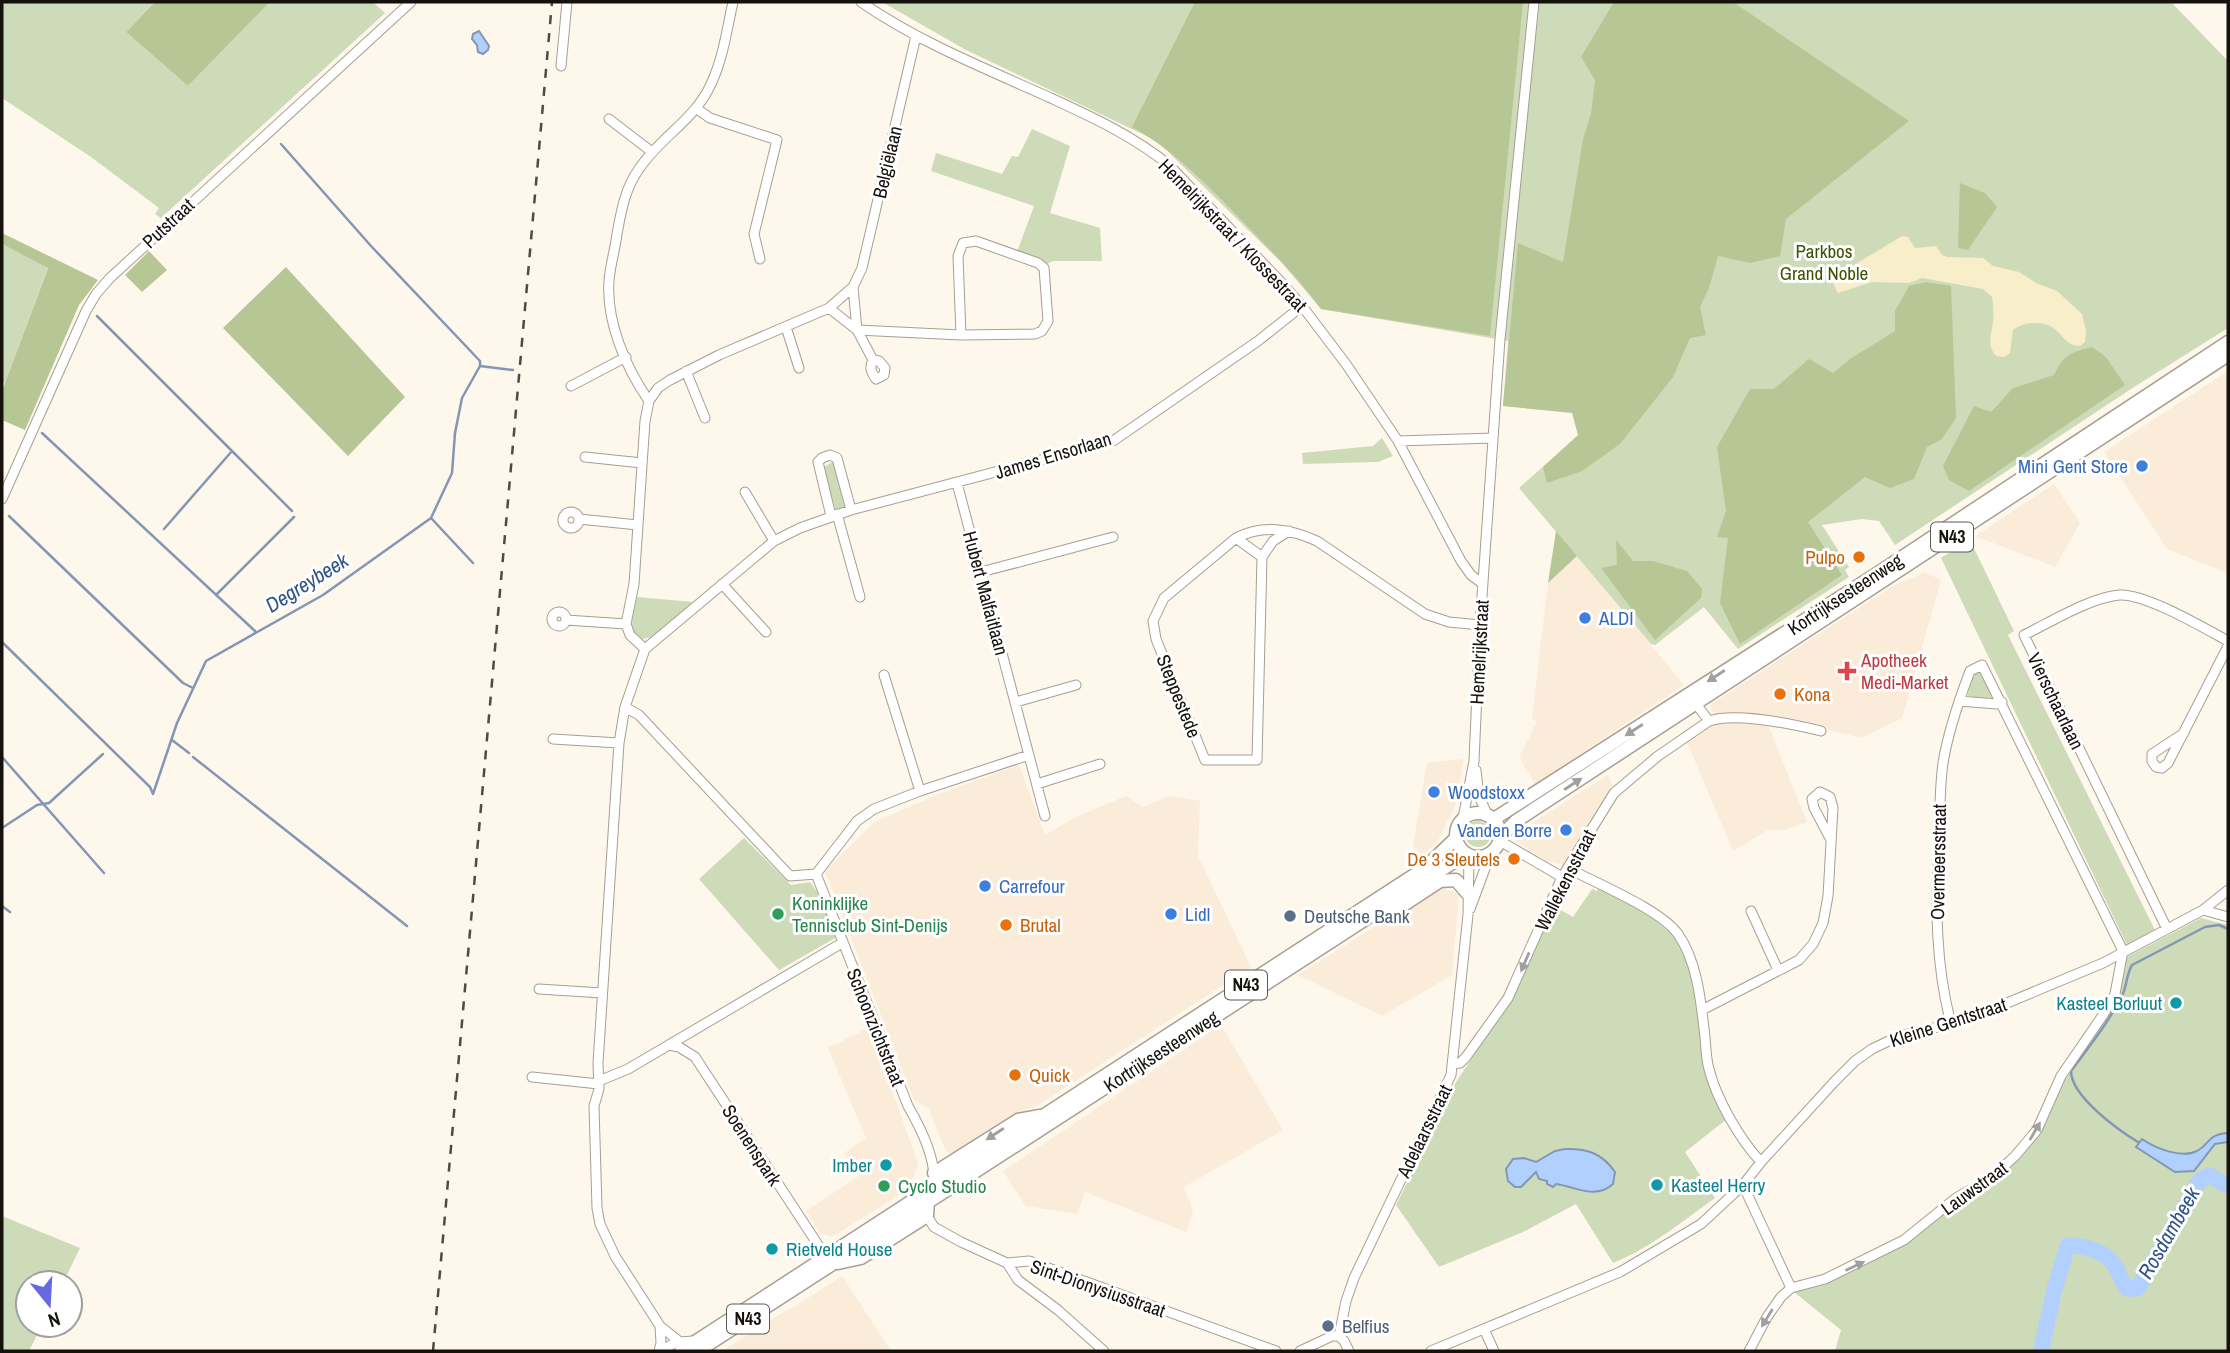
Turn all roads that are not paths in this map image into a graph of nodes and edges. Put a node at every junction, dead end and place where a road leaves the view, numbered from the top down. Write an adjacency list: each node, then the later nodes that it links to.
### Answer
1 (411, 2): 33 (street, Putstraat)
2 (567, 2): 7 (street)
3 (733, 2): 8 (street)
4 (861, 2): 6 (street, Hemelrijkstraat / Klossestraat)
5 (1534, 2): 27 (street)
6 (916, 36): 12 (street, Belgiëlaan); 13 (street, Hemelrijkstraat / Klossestraat)
7 (561, 66)
8 (697, 110): 10 (street); 11 (street)
9 (609, 119): 10 (street)
10 (652, 152): 20 (street)
11 (760, 259)
12 (853, 288): 14 (street); 16 (street, Belgiëlaan)
13 (1302, 306): 28 (street, Hemelrijkstraat / Klossestraat); 31 (street, James Ensorlaan)
14 (829, 307): 15 (street); 16 (street, Belgiëlaan)
15 (786, 327): 22 (street); 23 (street)
16 (857, 330): 17 (street); 21 (street, Belgiëlaan)
17 (961, 335): 17 (street)
18 (2228, 342): 71 (main road, Kortrijksesteenweg / N43, one-way to 71)
19 (2228, 355): 58 (main road, Kortrijksesteenweg / N43)
20 (626, 357): 24 (street); 25 (street)
21 (873, 360)
22 (799, 368)
23 (686, 371): 25 (street); 26 (street)
24 (571, 386)
25 (649, 401): 30 (street)
26 (705, 418)
27 (1493, 438): 28 (street); 45 (street)
28 (1398, 441): 45 (street, Hemelrijkstraat)
29 (585, 457): 30 (street)
30 (642, 463): 37 (street)
31 (957, 483): 34 (street, James Ensorlaan); 43 (street, Hubert Malfaitlaan)
32 (745, 492): 41 (street)
33 (2, 499)
34 (851, 510): 35 (street, James Ensorlaan); 35 (street)
35 (834, 515): 41 (street, James Ensorlaan); 46 (street)
36 (579, 519): 37 (street)
37 (638, 525): 48 (street)
38 (1289, 531): 40 (street, Steppestede); 42 (street); 49 (street, Steppestede)
39 (1113, 537): 43 (street)
40 (1236, 538): 42 (street); 42 (street, Steppestede)
41 (774, 541): 44 (street, James Ensorlaan)
42 (1262, 556)
43 (981, 572): 56 (street, Hubert Malfaitlaan)
44 (722, 584): 50 (street); 52 (street, James Ensorlaan)
45 (1483, 584): 49 (street, Hemelrijkstraat)
46 (860, 597)
47 (566, 620): 48 (street)
48 (626, 624): 52 (street)
49 (1480, 625): 66 (street, Hemelrijkstraat)
50 (766, 632)
51 (2228, 644): 62 (street, Vierschaarlaan); 88 (street, Vierschaarlaan)
52 (648, 646): 59 (street)
53 (884, 675): 69 (street)
54 (1076, 685): 56 (street)
55 (1959, 701): 57 (street); 57 (street, Overmeersstraat); 95 (street, Overmeersstraat)
56 (1016, 702): 65 (street, Hubert Malfaitlaan)
57 (2002, 702): 90 (street, Overmeersstraat)
58 (1696, 704): 60 (street); 74 (main road, Kortrijksesteenweg / N43, one-way to 58)
59 (625, 707): 64 (street); 79 (street)
60 (1709, 721): 61 (street); 78 (street, Wallekensstraat)
61 (1821, 731)
62 (2184, 733)
63 (553, 739): 64 (street)
64 (619, 743): 93 (street)
65 (1029, 755): 68 (street, Hubert Malfaitlaan); 69 (street)
66 (1475, 761): 71 (street, Hemelrijkstraat); 72 (street, Hemelrijkstraat)
67 (1100, 764): 68 (street)
68 (1037, 784): 70 (street, Hubert Malfaitlaan)
69 (920, 791): 79 (street)
70 (1045, 816)
71 (1491, 816): 72 (main road, N43); 74 (main road)
72 (1463, 818): 73 (main road, N43)
73 (1456, 838): 76 (main road); 100 (main road, Kortrijksesteenweg / N43)
74 (1501, 839): 77 (main road, N43); 80 (street)
75 (1831, 840): 75 (street); 91 (street)
76 (1468, 855): 77 (main road, N43); 82 (street, Adelaarsstraat); 83 (main road, Kortrijksesteenweg / N43)
77 (1490, 855): 86 (street, Adelaarsstraat)
78 (1568, 868): 80 (street, Wallekensstraat); 94 (street)
79 (816, 874): 89 (street, Schoonzichtstraat)
80 (1562, 877): 97 (street, Wallekensstraat, one-way to 97)
81 (2228, 890): 84 (street, Kleine Gentstraat)
82 (1467, 893): 83 (main road, N43); 86 (street, Adelaarsstraat)
83 (1380, 909): 104 (main road, Kortrijksesteenweg / N43)
84 (2203, 910): 87 (street); 88 (street, Kleine Gentstraat)
85 (1751, 911): 91 (street)
86 (1468, 915): 97 (street, Adelaarsstraat)
87 (2228, 917)
88 (2168, 929): 90 (street, Kleine Gentstraat)
89 (842, 943): 96 (street); 102 (street, Schoonzichtstraat)
90 (2123, 951): 95 (street, Kleine Gentstraat); 107 (street, Lauwstraat, one-way to 90)
91 (1778, 970): 94 (street)
92 (538, 989): 93 (street)
93 (602, 993): 99 (street)
94 (1702, 1010): 101 (street)
95 (1951, 1024): 101 (street, Kleine Gentstraat)
96 (669, 1045): 99 (street); 105 (street, Soenenspark)
97 (1453, 1064): 110 (street, Adelaarsstraat)
98 (532, 1077): 99 (street)
99 (599, 1079): 108 (street)
100 (1047, 1115): 102 (main road, N43, one-way to 102); 104 (main road, Kortrijksesteenweg / N43)
101 (1761, 1162): 103 (street, Kleine Gentstraat)
102 (934, 1173): 104 (street)
103 (1743, 1185): 107 (street); 109 (street, Kleine Gentstraat)
104 (928, 1203): 105 (main road, Kortrijksesteenweg / N43); 105 (main road, Kortrijksesteenweg / N43); 106 (street, Sint-Dionysiusstraat)
105 (830, 1260): 111 (main road, Kortrijksesteenweg / N43); 113 (main road, Kortrijksesteenweg / N43)
106 (1007, 1263): 114 (street); 115 (street, Sint-Dionysiusstraat)
107 (1791, 1288): 120 (street, one-way to 120)
108 (660, 1326): 111 (street); 112 (street)
109 (1484, 1329): 118 (street, Kleine Gentstraat); 119 (street)
110 (1339, 1336): 116 (street); 117 (street)
111 (680, 1346): 112 (street, Kortrijksesteenweg)
112 (660, 1351)
113 (698, 1351)
114 (1104, 1351)
115 (1276, 1351)
116 (1300, 1351)
117 (1349, 1351)
118 (1431, 1351)
119 (1494, 1351)
120 (1749, 1351)

